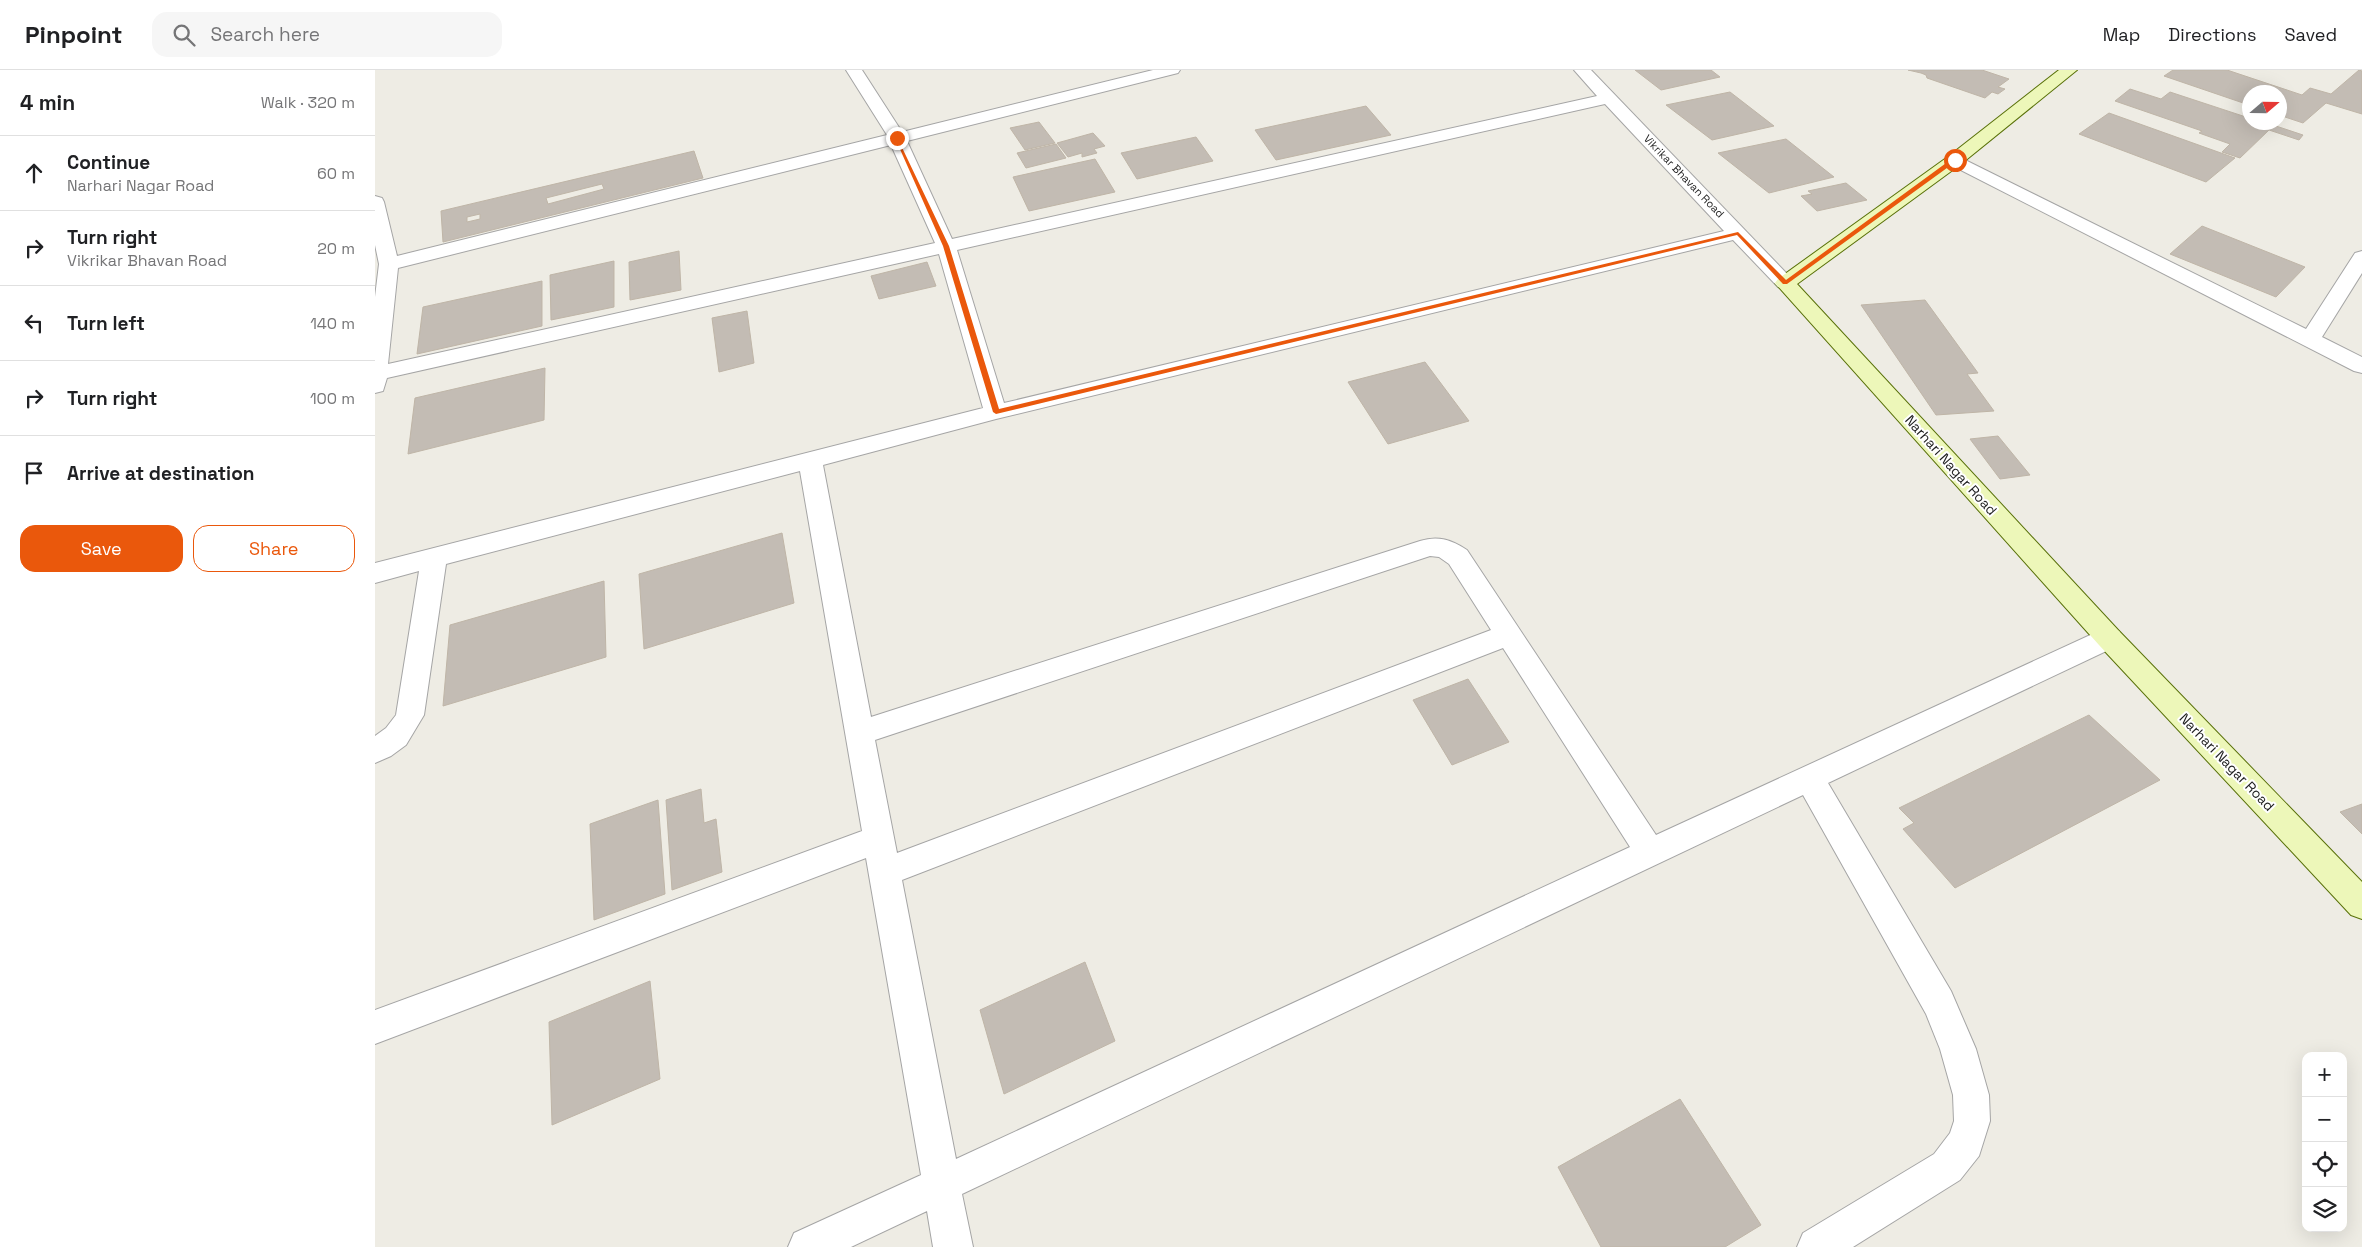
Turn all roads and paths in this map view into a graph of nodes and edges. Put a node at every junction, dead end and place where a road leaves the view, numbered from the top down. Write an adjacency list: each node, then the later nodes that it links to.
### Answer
1 (854, 70): 6 (street)
2 (1172, 70): 6 (street)
3 (1582, 70): 5 (street, Vikrikar Bhavan Road)
4 (2069, 70): 7 (street)
5 (1609, 98): 9 (street, Vikrikar Bhavan Road); 10 (street)
6 (897, 138): 10 (street); 12 (street)
7 (1955, 160): 13 (street); 14 (street)
8 (375, 202): 12 (street)
9 (1738, 233): 13 (street, Vikrikar Bhavan Road); 17 (street)
10 (946, 246): 16 (street); 17 (street)
11 (2362, 257): 14 (street)
12 (389, 264): 16 (street)
13 (1785, 283): 22 (street, Narhari Nagar Road)
14 (2310, 340): 15 (street)
15 (2362, 366)
16 (376, 378)
17 (996, 412): 18 (street)
18 (810, 461): 19 (street); 23 (street)
19 (434, 557): 20 (street); 24 (street)
20 (375, 573)
21 (1508, 634): 23 (street); 27 (street); 28 (street)
22 (2109, 638): 25 (street); 29 (street, Narhari Nagar Road)
23 (860, 733): 26 (street)
24 (375, 751)
25 (1809, 778): 27 (street); 34 (street)
26 (879, 839): 28 (street); 30 (street)
27 (1650, 852): 31 (street)
28 (885, 872): 31 (street)
29 (2362, 904)
30 (375, 1027)
31 (942, 1183): 32 (street); 33 (street)
32 (807, 1247)
33 (953, 1247)
34 (1817, 1247)

